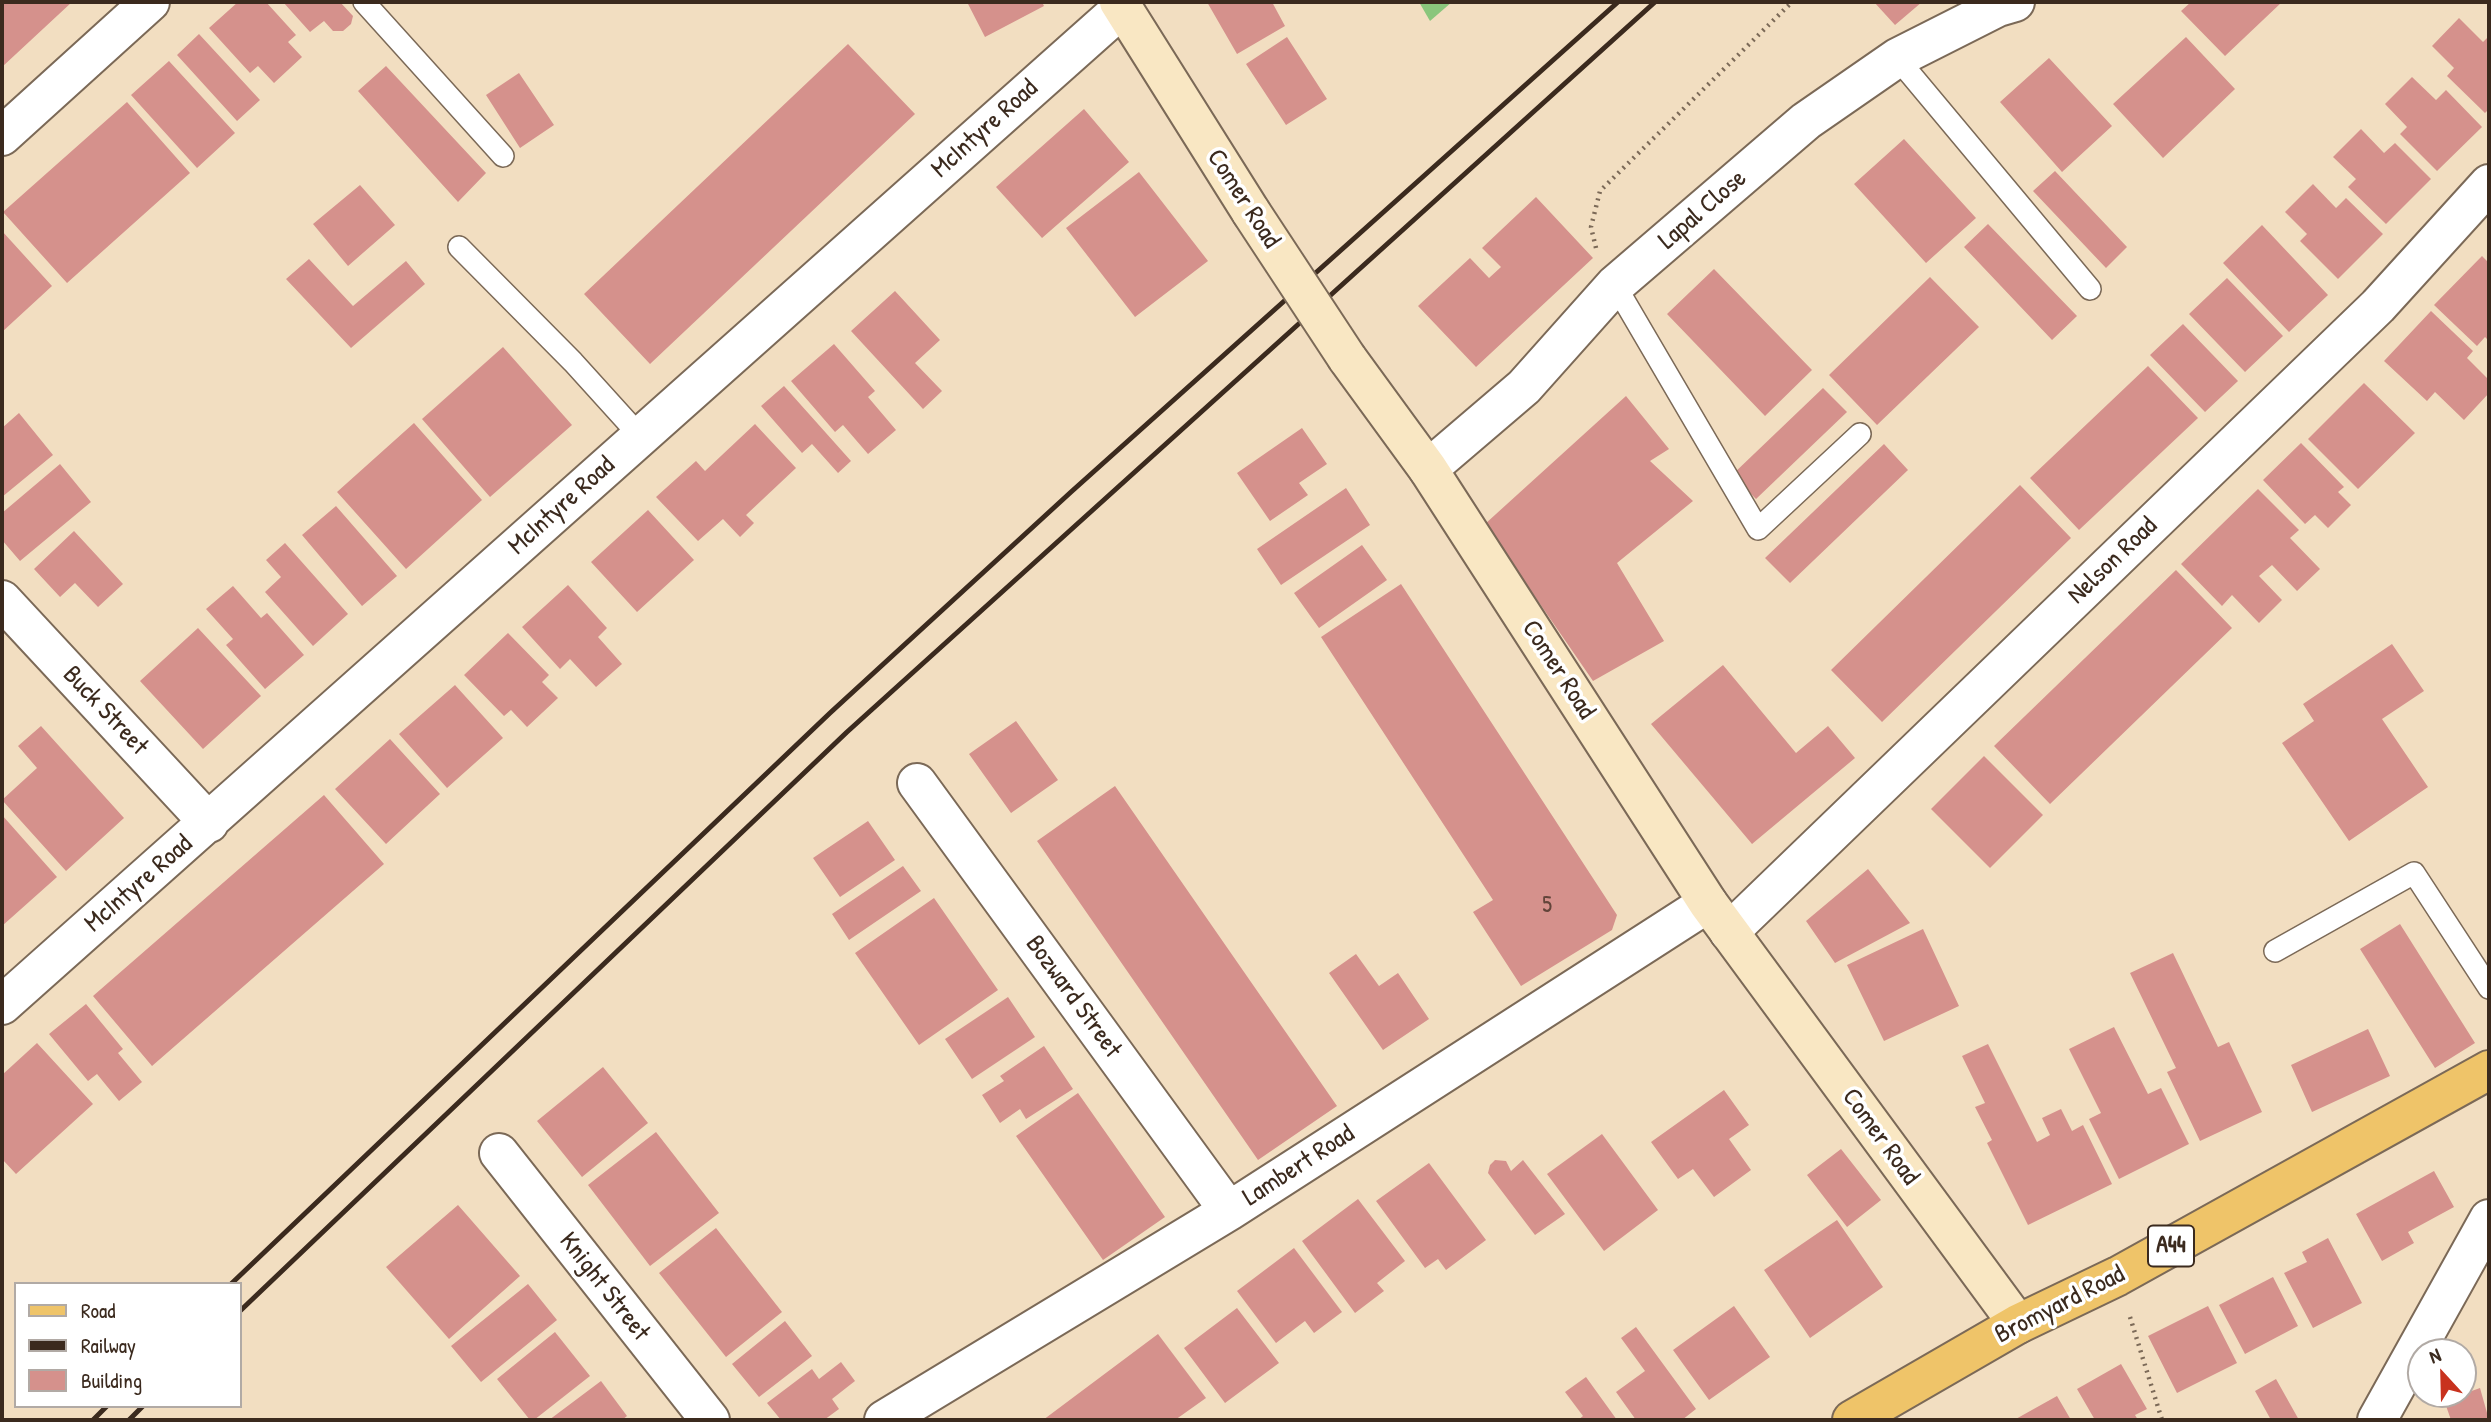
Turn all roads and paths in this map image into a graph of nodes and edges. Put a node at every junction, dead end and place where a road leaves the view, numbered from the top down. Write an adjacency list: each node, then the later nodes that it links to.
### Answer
1 (150, 2): 7 (street)
2 (364, 2): 8 (lane)
3 (1792, 2): 11 (path)
4 (2015, 2): 6 (street, Lapal Close)
5 (1121, 5): 14 (street, McIntyre Road); 15 (street, Comer Road, bridge)
6 (1896, 58): 11 (street, Lapal Close); 12 (lane)
7 (2, 136)
8 (503, 156)
9 (2489, 184): 19 (street, Nelson Road)
10 (459, 247): 14 (lane)
11 (1615, 285): 13 (lane); 15 (street, Lapal Close)
12 (2090, 289)
13 (1860, 434)
14 (640, 436): 18 (street, McIntyre Road)
15 (1428, 469): 19 (street, Comer Road)
16 (2, 600): 18 (street, Buck Street)
17 (917, 783): 25 (street, Bozward Street)
18 (209, 823): 22 (street, McIntyre Road)
19 (1719, 917): 25 (street, Lambert Road); 28 (street, Comer Road)
20 (2275, 951): 21 (lane)
21 (2489, 988)
22 (2, 1005)
23 (2489, 1070): 27 (main road, Bromyard Road / A44)
24 (499, 1153): 29 (street, Knight Street)
25 (1229, 1211): 30 (street, Lambert Road)
26 (2489, 1219): 33 (street)
27 (2118, 1276): 28 (main road, Bromyard Road / A44); 32 (path)
28 (2018, 1324): 31 (main road, Bromyard Road / A44)
29 (709, 1420)
30 (884, 1420)
31 (1852, 1420)
32 (2162, 1420)
33 (2377, 1420)

